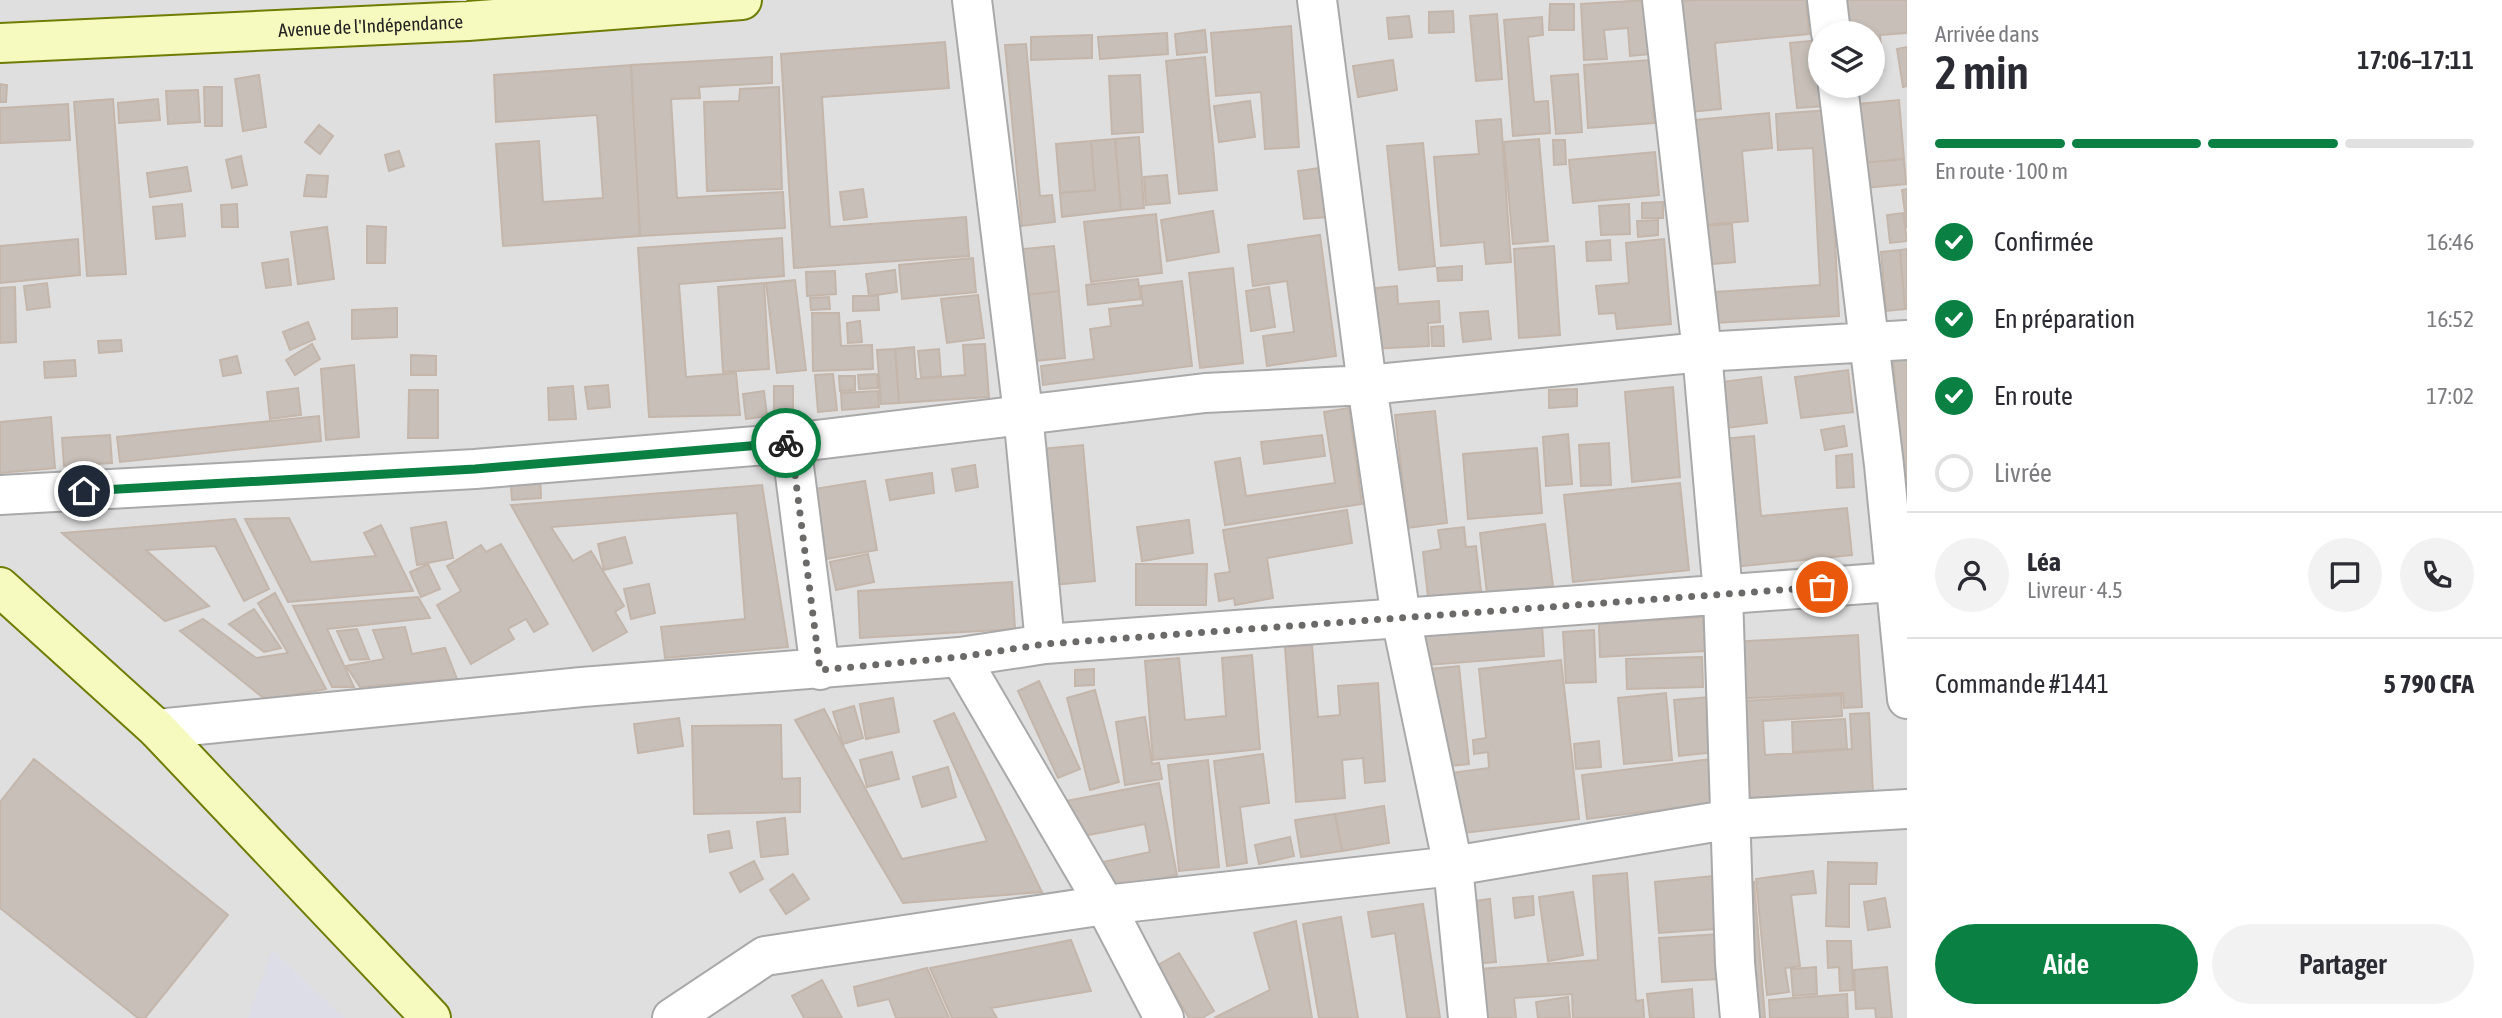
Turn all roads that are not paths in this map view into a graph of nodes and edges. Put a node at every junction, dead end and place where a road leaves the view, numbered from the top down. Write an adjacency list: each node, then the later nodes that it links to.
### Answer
1 (742, 0): 6 (main road, Avenue de l'Indépendance)
2 (972, 0): 14 (street)
3 (1317, 0): 13 (street)
4 (1662, 0): 12 (street)
5 (1828, 0): 7 (street)
6 (616, 4): 8 (main road, Avenue de l'Indépendance)
7 (1831, 21)
8 (0, 43)
9 (1839, 98): 10 (street)
10 (1867, 340): 11 (street); 12 (street); 17 (street)
11 (1907, 340)
12 (1702, 352): 13 (street); 19 (street)
13 (1367, 385): 14 (street); 20 (street)
14 (1023, 413): 15 (street); 21 (street)
15 (791, 443): 16 (street); 23 (street)
16 (0, 495)
17 (1902, 582): 19 (street); 24 (street)
18 (0, 587): 25 (main road)
19 (1723, 594): 20 (street); 27 (street)
20 (1401, 618): 21 (street); 28 (street)
21 (1045, 644): 22 (street)
22 (960, 657): 23 (street); 29 (street)
23 (820, 670): 25 (street)
24 (1907, 699)
25 (158, 729): 30 (main road)
26 (1907, 809): 27 (street)
27 (1732, 819): 28 (street); 34 (street)
28 (1453, 866): 29 (street); 33 (street)
29 (1105, 905): 31 (street); 32 (street)
30 (431, 1018)
31 (673, 1018)
32 (1164, 1018)
33 (1468, 1018)
34 (1740, 1018)

